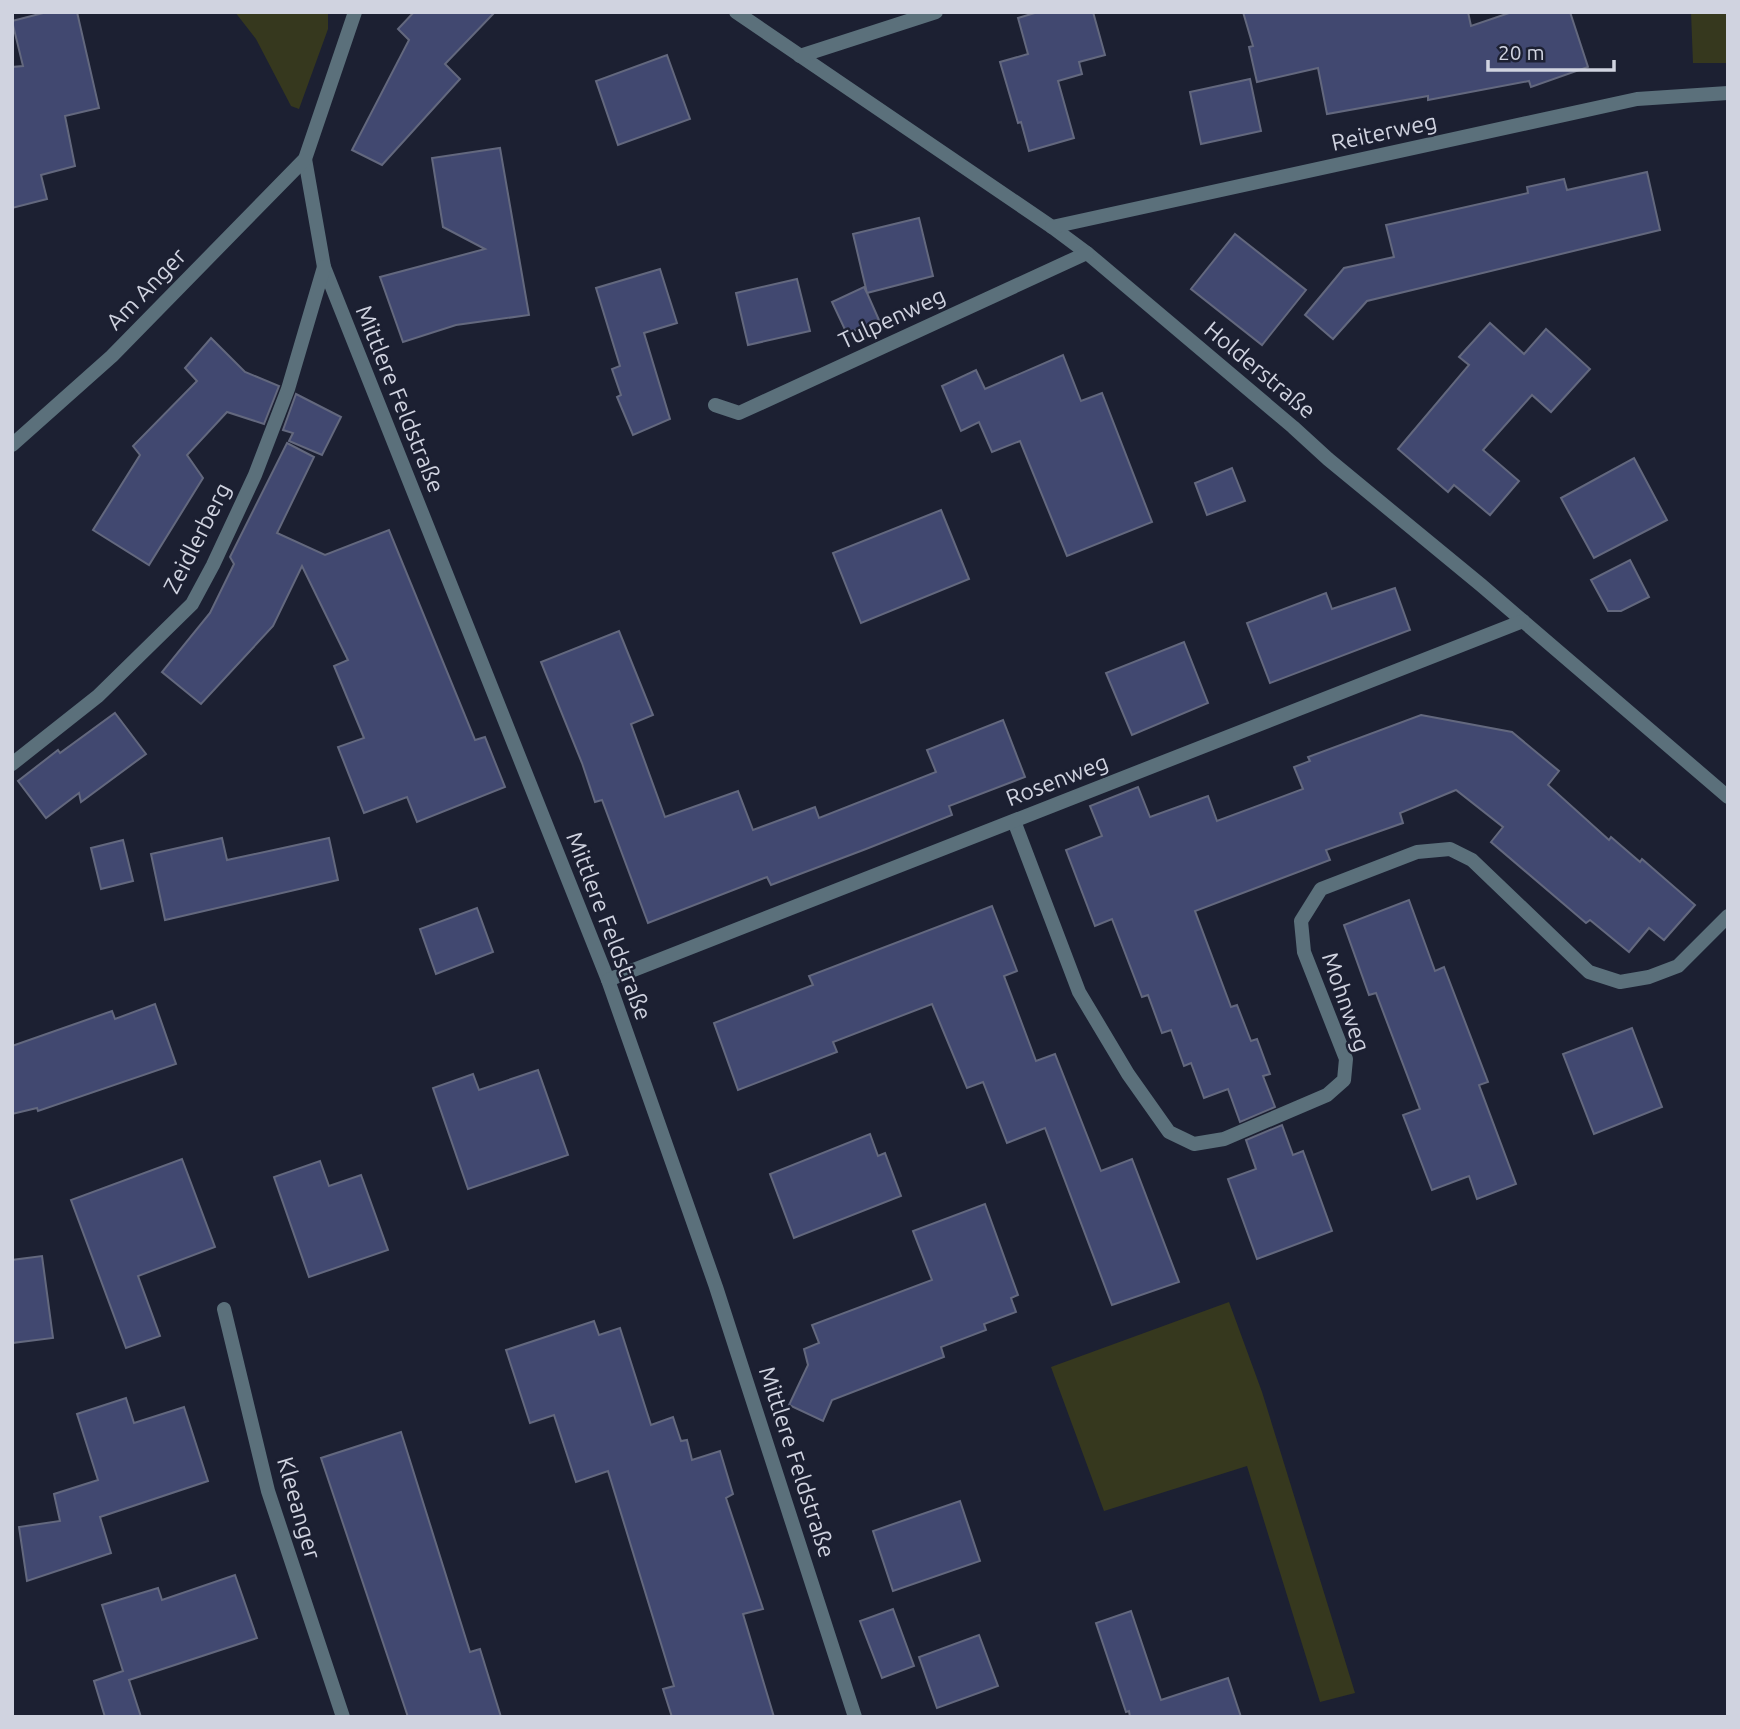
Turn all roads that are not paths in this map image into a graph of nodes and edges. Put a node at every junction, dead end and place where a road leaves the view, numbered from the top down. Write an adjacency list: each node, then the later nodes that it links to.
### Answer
1 (355, 12): 6 (street)
2 (736, 12): 4 (street, Holderstraße)
3 (936, 12): 4 (street)
4 (800, 56): 7 (street, Holderstraße)
5 (1728, 93): 7 (street, Reiterweg)
6 (305, 159): 9 (street, Mittlere Feldstraße); 11 (street, Am Anger)
7 (1052, 227): 8 (street, Holderstraße)
8 (1087, 253): 10 (street, Tulpenweg); 12 (street, Holderstraße)
9 (324, 267): 13 (street, Zeidlerberg); 17 (street, Mittlere Feldstraße)
10 (715, 405)
11 (12, 445)
12 (1523, 621): 14 (street, Holderstraße); 15 (street, Rosenweg)
13 (12, 764)
14 (1728, 797)
15 (1014, 821): 16 (street, Mohnweg); 17 (street, Rosenweg)
16 (1728, 916)
17 (608, 980): 20 (street, Mittlere Feldstraße)
18 (224, 1309): 19 (street, Kleeanger)
19 (343, 1717)
20 (855, 1717)

